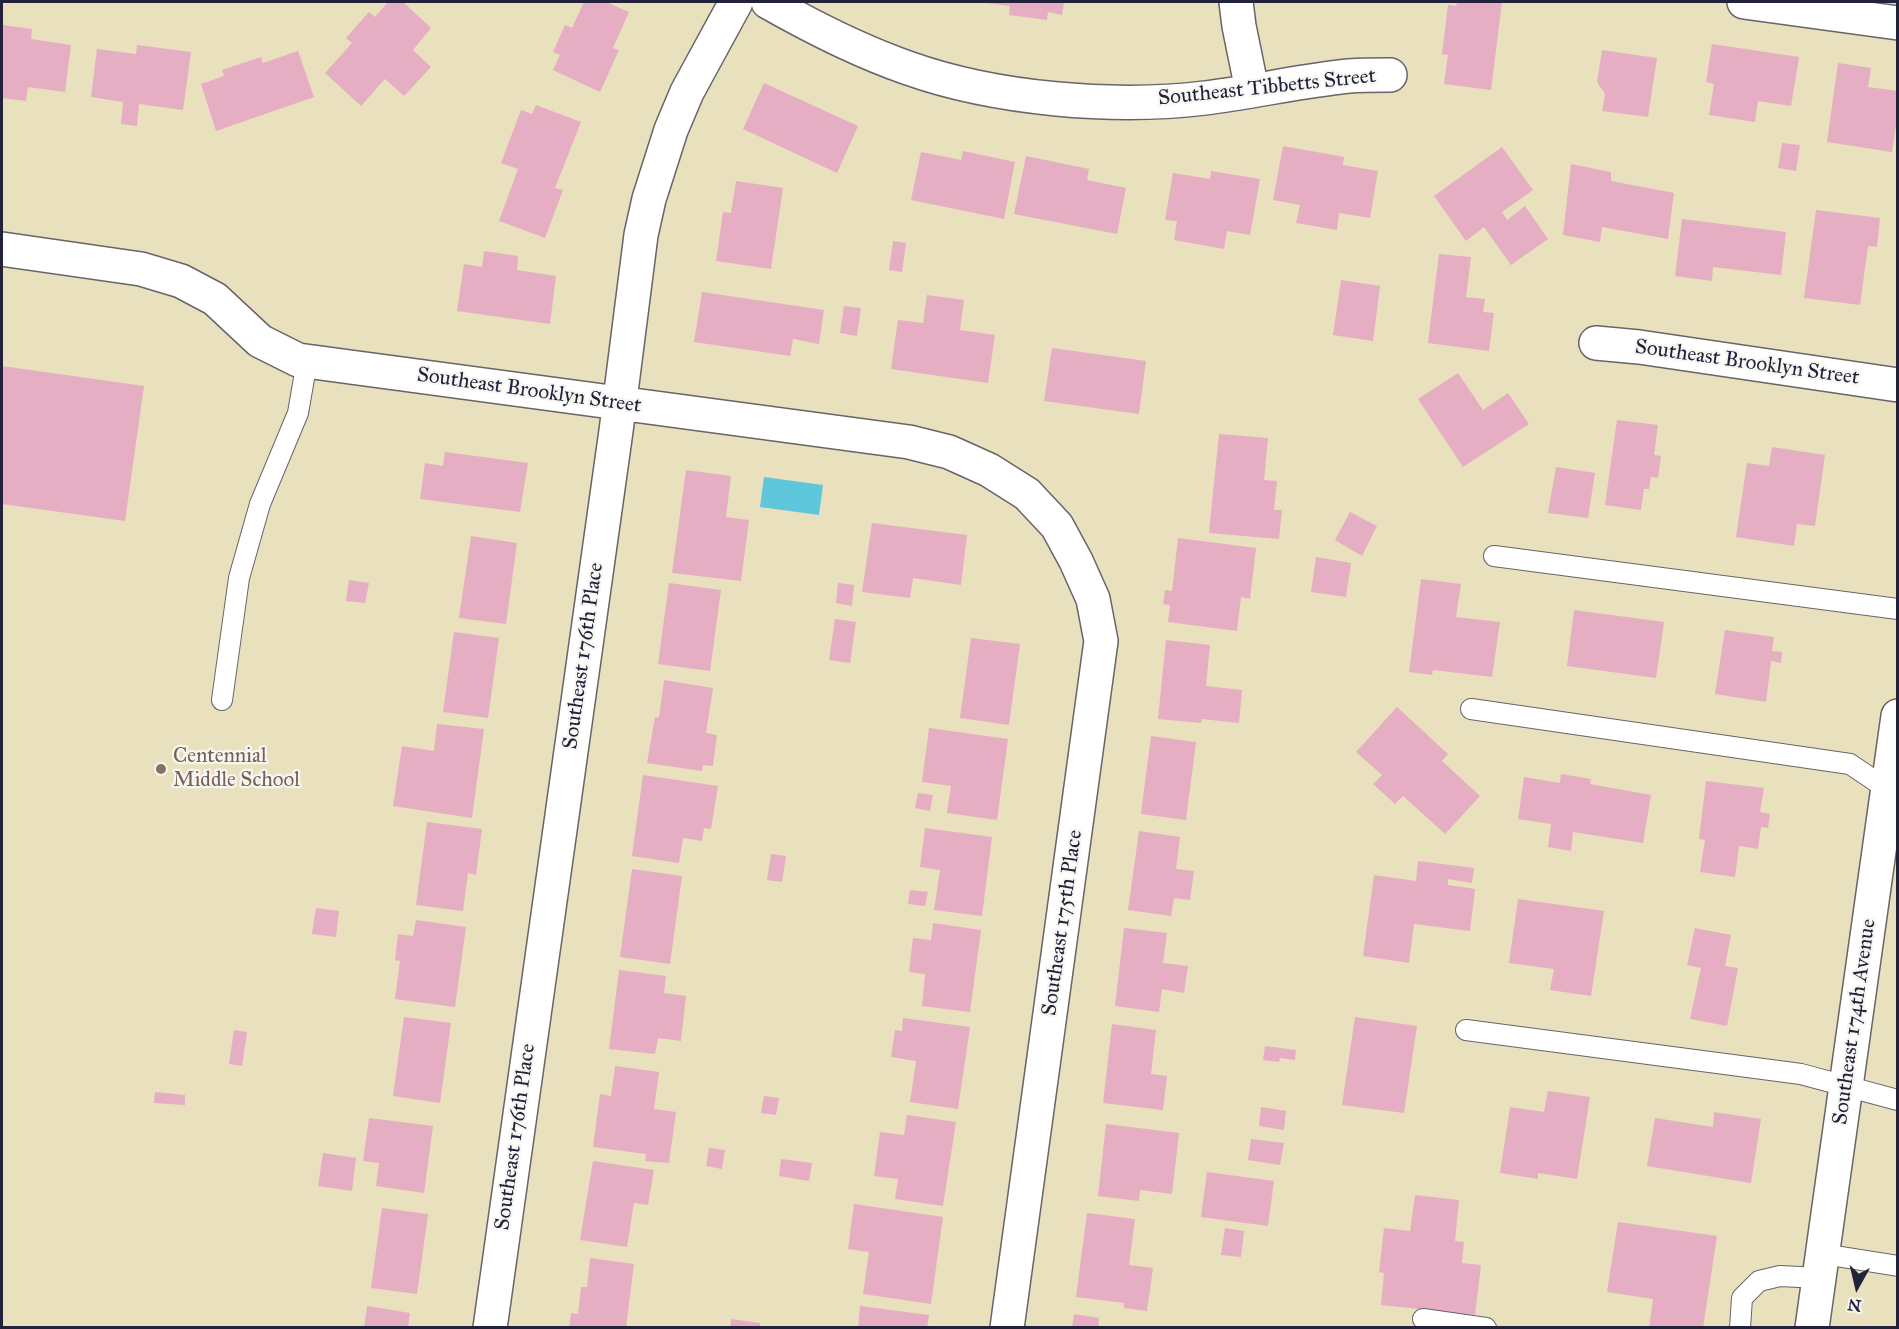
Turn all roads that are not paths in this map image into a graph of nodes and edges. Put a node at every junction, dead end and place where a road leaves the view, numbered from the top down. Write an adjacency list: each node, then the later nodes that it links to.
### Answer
1 (736, 2): 12 (street, Southeast 176th Place)
2 (768, 2): 7 (street, Southeast Tibbetts Street)
3 (1236, 2): 7 (street)
4 (1744, 2): 5 (street)
5 (1898, 23)
6 (1390, 75): 7 (street, Southeast Tibbetts Street)
7 (1252, 90)
8 (2, 249): 10 (street, Southeast Brooklyn Street)
9 (1596, 343): 11 (street, Southeast Brooklyn Street)
10 (307, 361): 12 (street, Southeast Brooklyn Street); 16 (lane)
11 (1898, 385)
12 (619, 403): 13 (street, Southeast Brooklyn Street); 26 (street, Southeast 176th Place)
13 (1057, 526): 27 (street, Southeast 175th Place)
14 (1494, 556): 15 (lane)
15 (1898, 609)
16 (222, 700)
17 (1471, 709): 19 (lane)
18 (1898, 716): 19 (street, Southeast 174th Avenue)
19 (1892, 789): 21 (street, Southeast 174th Avenue)
20 (1466, 1030): 21 (lane)
21 (1847, 1086): 22 (lane); 23 (street, Southeast 174th Avenue)
22 (1898, 1100)
23 (1821, 1266): 24 (lane); 29 (lane); 30 (street, Southeast 174th Avenue)
24 (1898, 1266)
25 (1423, 1319): 28 (lane)
26 (490, 1328)
27 (1007, 1328)
28 (1486, 1328)
29 (1740, 1328)
30 (1812, 1328)

